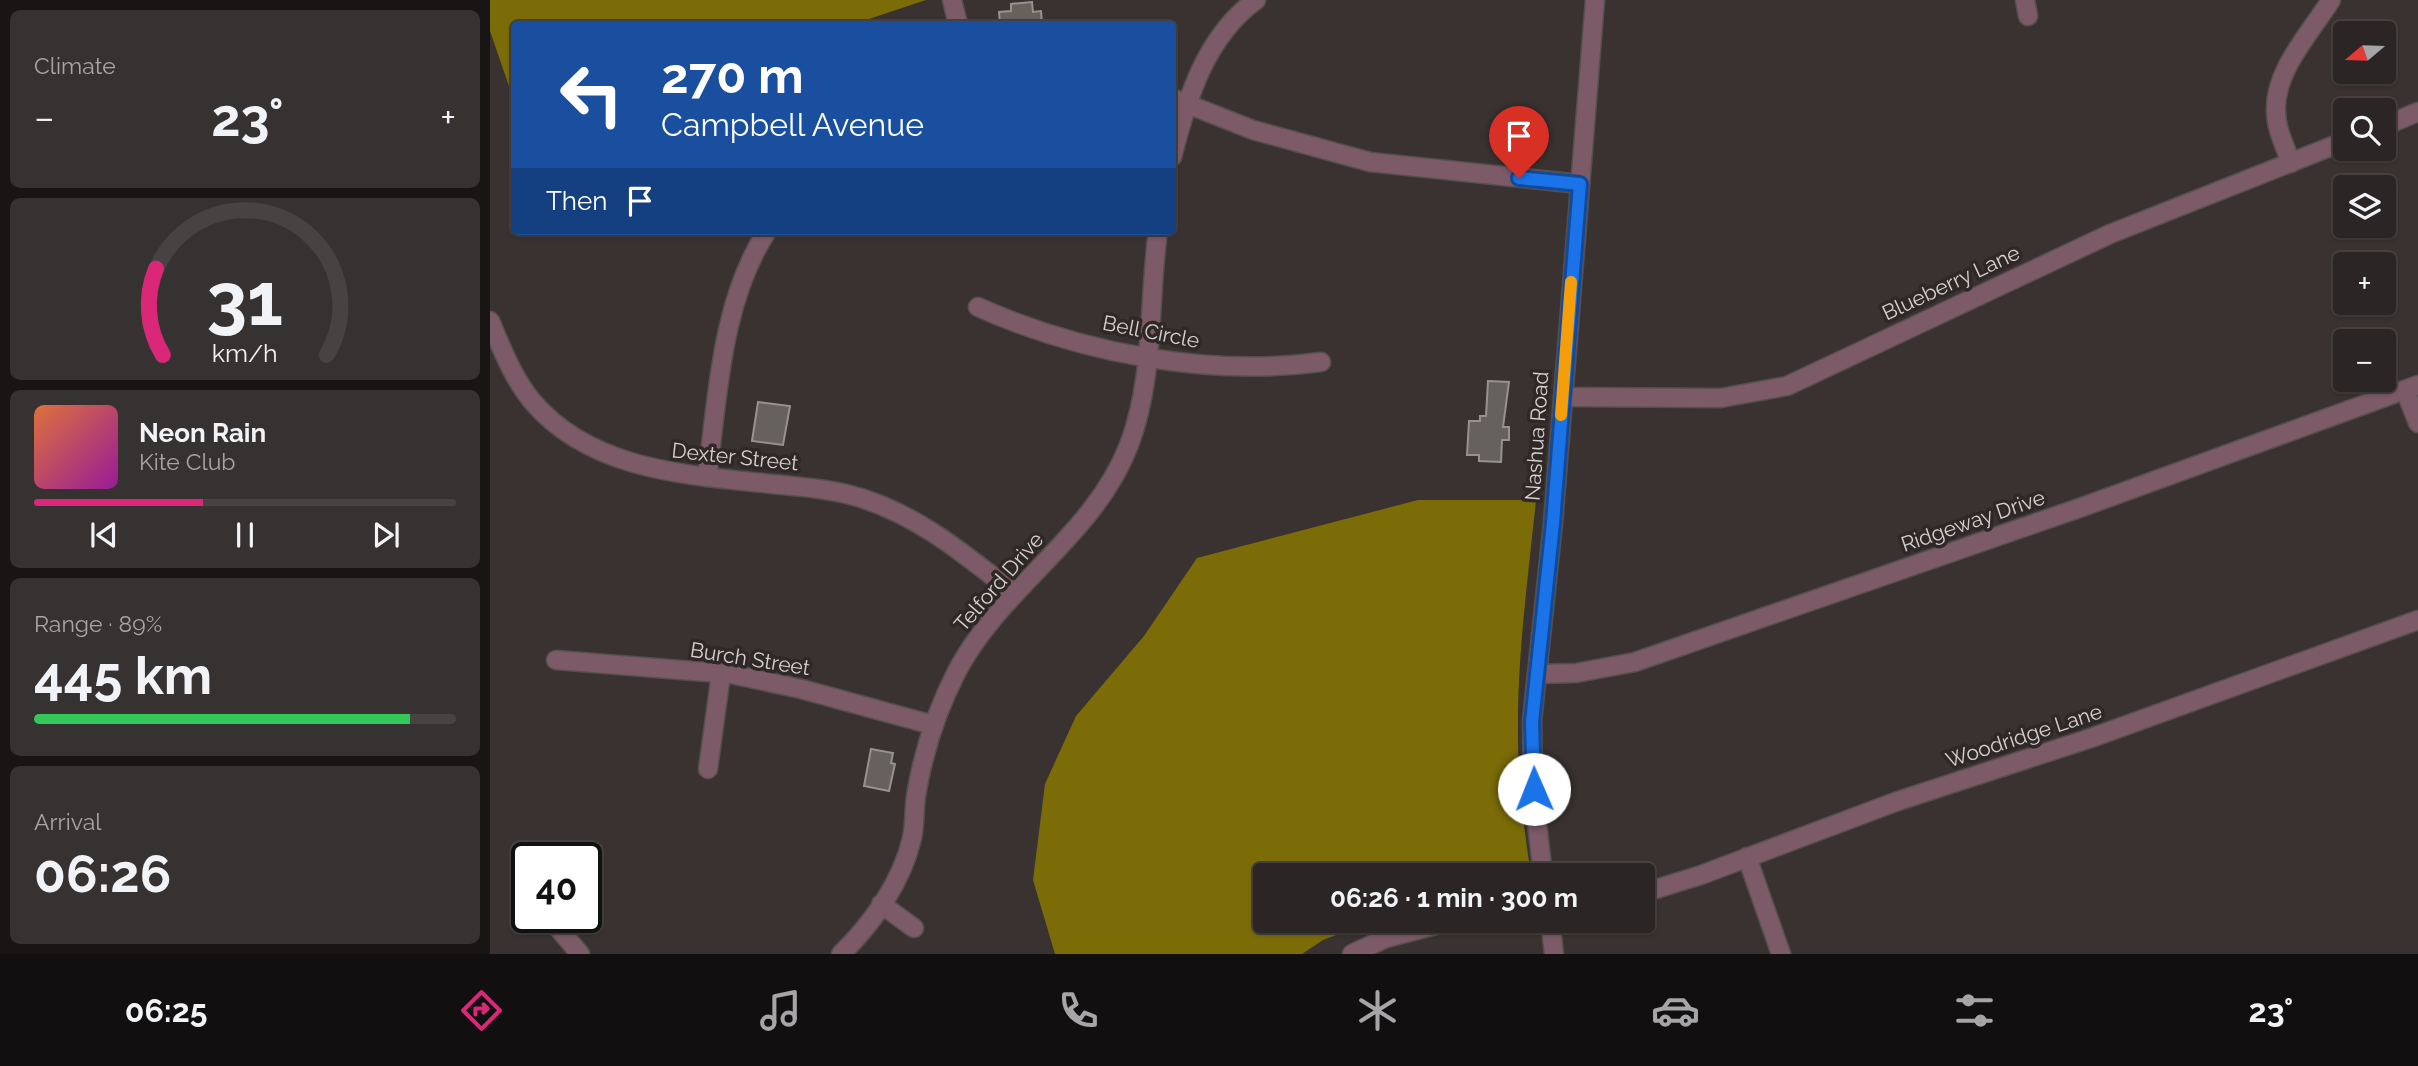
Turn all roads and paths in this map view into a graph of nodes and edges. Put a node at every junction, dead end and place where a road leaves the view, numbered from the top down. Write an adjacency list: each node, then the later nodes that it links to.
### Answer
1 (952, 0): 5 (street)
2 (1256, 0): 6 (street)
3 (1595, 0): 12 (street, Nashua Road)
4 (2331, 0): 11 (street)
5 (957, 21)
6 (1180, 101): 9 (street); 12 (street)
7 (2418, 112): 8 (street)
8 (2396, 121)
9 (1176, 129)
10 (2333, 146): 11 (street, Blueberry Lane)
11 (2291, 163): 20 (street, Blueberry Lane)
12 (1580, 184): 20 (street, Nashua Road)
13 (759, 235): 22 (street)
14 (1158, 235): 17 (street, Telford Drive)
15 (978, 307): 17 (street, Bell Circle)
16 (490, 321): 22 (street, Dexter Street)
17 (1149, 356): 18 (street, Bell Circle); 23 (street, Telford Drive)
18 (1321, 362)
19 (2412, 388): 21 (street); 27 (street, Ridgeway Drive)
20 (1563, 397): 27 (street, Nashua Road)
21 (2418, 423)
22 (707, 477): 23 (street, Dexter Street)
23 (1014, 593): 28 (street, Telford Drive)
24 (2418, 620): 30 (street, Woodridge Lane)
25 (555, 660): 26 (street, Burch Street)
26 (721, 674): 28 (street, Burch Street); 29 (street)
27 (1537, 674): 31 (street, Nashua Road)
28 (933, 725): 33 (street, Telford Drive)
29 (708, 769)
30 (1747, 857): 32 (street, Woodridge Lane); 42 (street)
31 (1542, 863)
32 (1655, 888)
33 (881, 904): 34 (street); 39 (street, Telford Drive)
34 (914, 928)
35 (562, 933): 38 (street)
36 (1405, 933): 40 (street)
37 (1552, 933): 41 (street)
38 (580, 954)
39 (841, 954)
40 (1352, 954)
41 (1554, 954)
42 (1782, 954)

